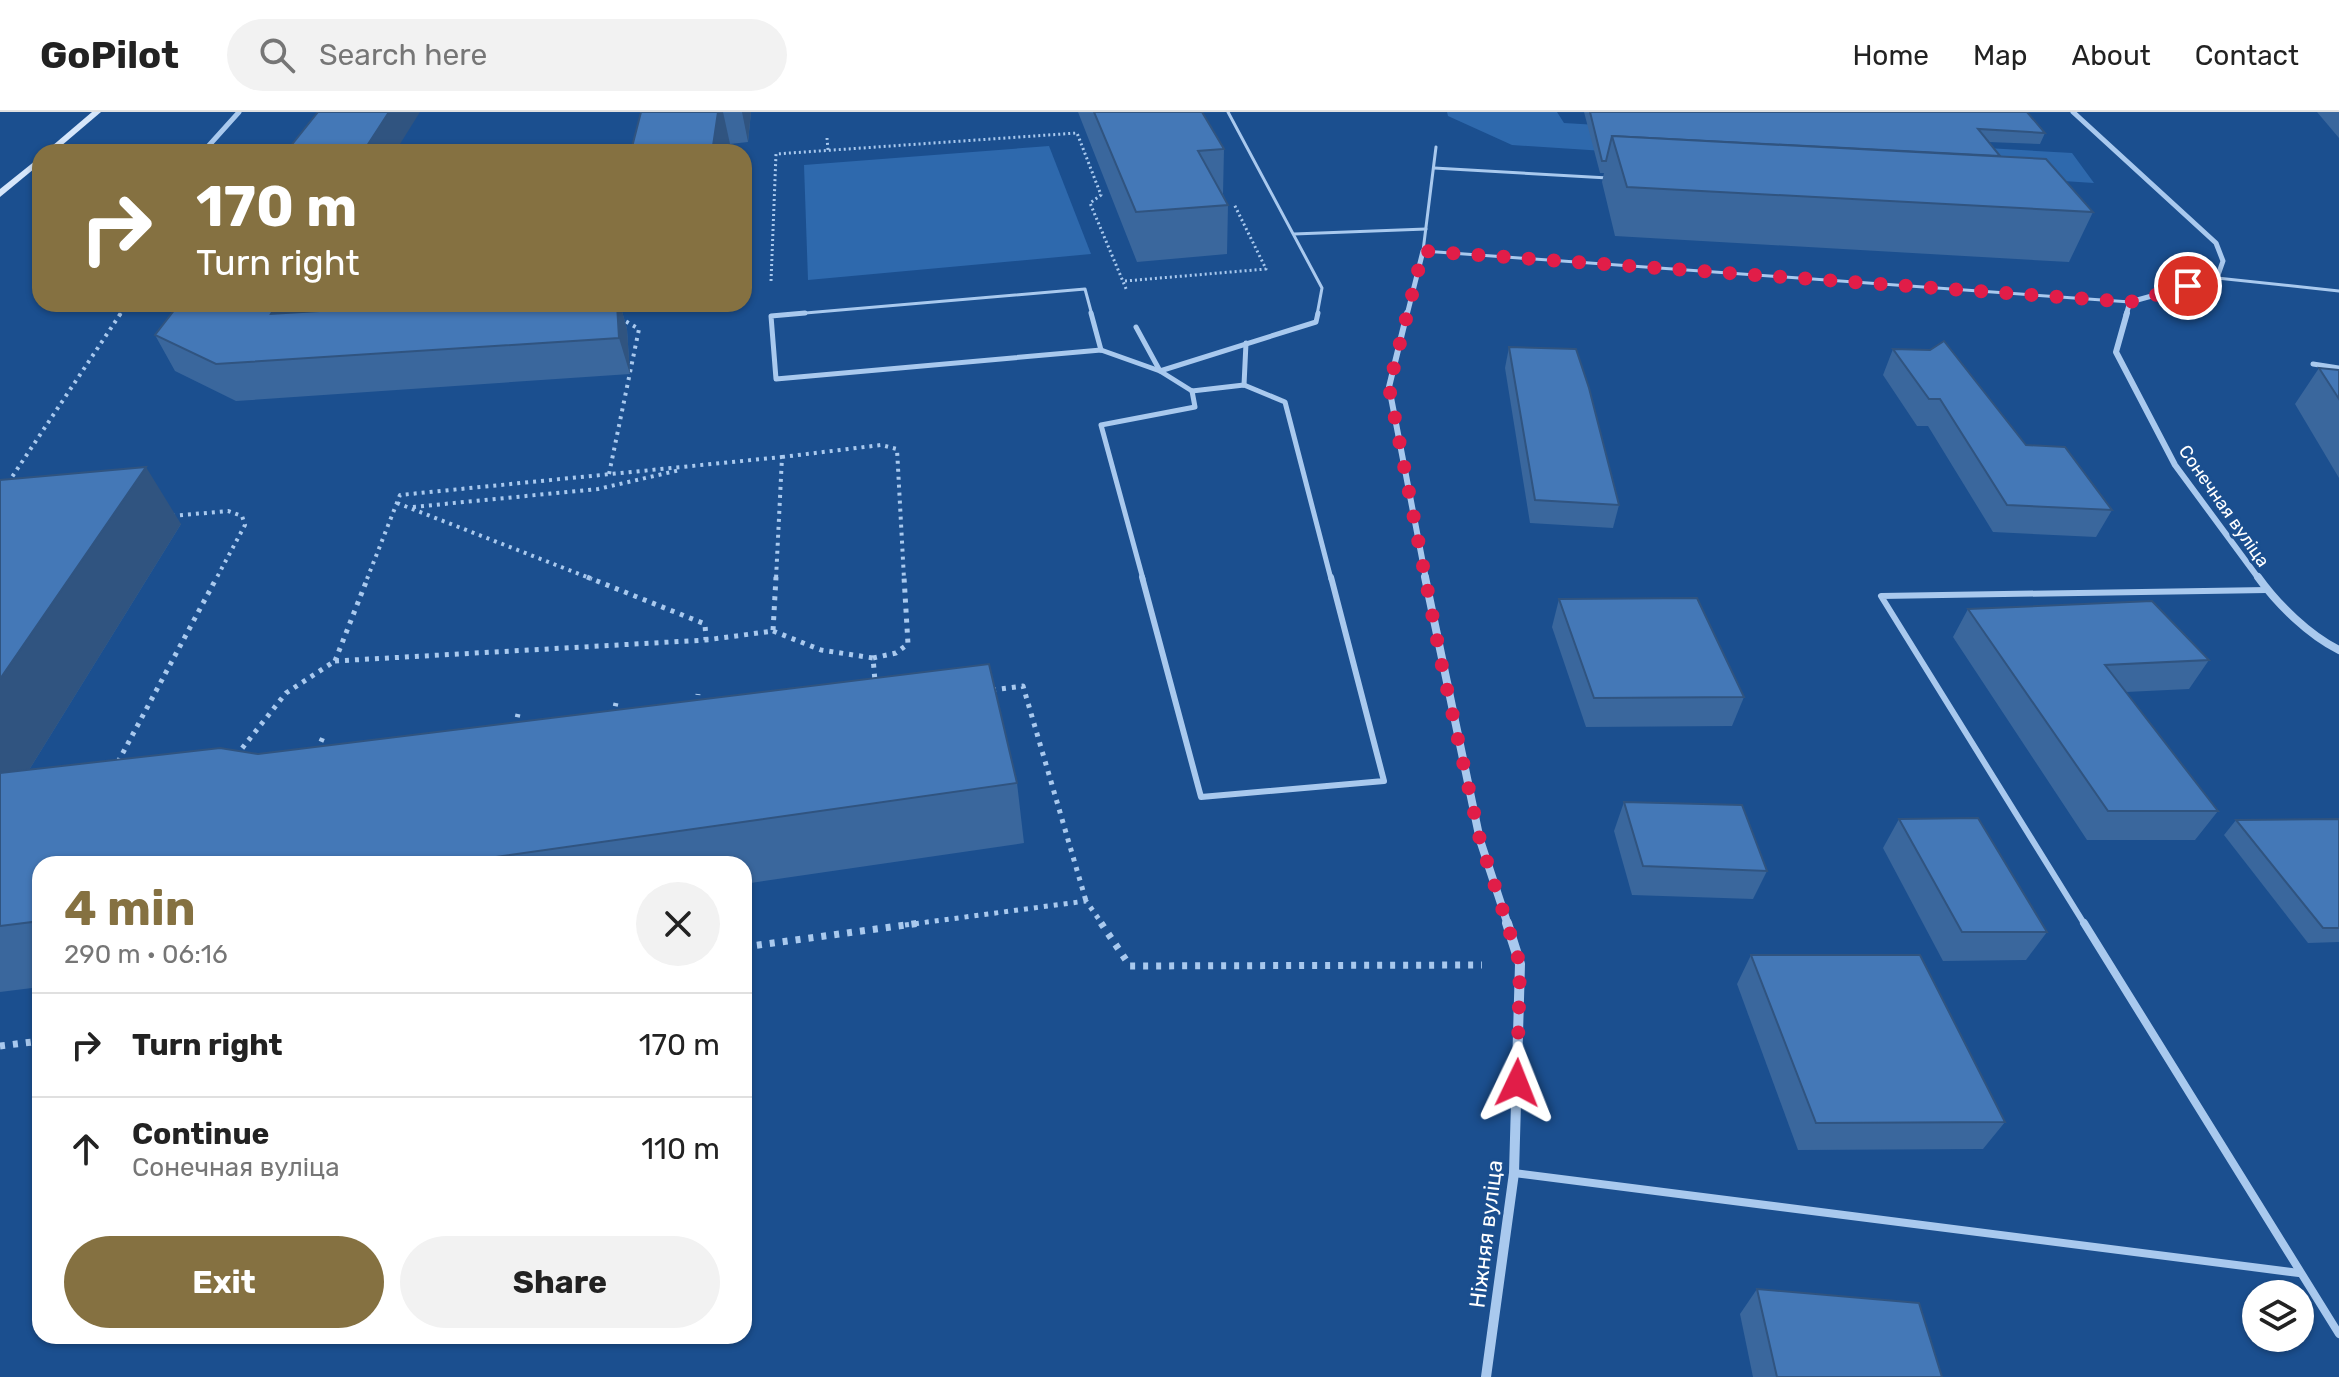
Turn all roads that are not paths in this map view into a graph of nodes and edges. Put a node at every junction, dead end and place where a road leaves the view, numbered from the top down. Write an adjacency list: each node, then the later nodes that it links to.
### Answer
1 (97, 112): 5 (main road)
2 (239, 112): 6 (street)
3 (1228, 112): 13 (lane)
4 (2073, 112): 15 (street)
5 (59, 144)
6 (210, 144)
7 (1436, 147): 9 (lane)
8 (32, 167): 11 (main road)
9 (1434, 168): 10 (lane); 12 (lane)
10 (1608, 178)
11 (0, 194)
12 (1426, 229): 13 (lane); 14 (lane)
13 (1294, 234): 19 (lane)
14 (1423, 251): 17 (lane); 28 (street, Ніжняя вуліца)
15 (2217, 278): 16 (lane); 17 (street)
16 (2339, 291)
17 (2130, 302): 26 (street, Сонечная вуліца)
18 (1136, 327): 23 (lane)
19 (1246, 343): 23 (lane); 24 (lane)
20 (1101, 350): 20 (lane); 23 (lane)
21 (2313, 364): 22 (lane)
22 (2339, 368)
23 (1160, 371): 25 (lane)
24 (1244, 385): 25 (lane); 25 (lane)
25 (1192, 391)
26 (2267, 590): 27 (street, Сонечная вуліца); 29 (lane)
27 (2339, 650)
28 (1514, 1173): 29 (lane); 31 (street, Ніжняя вуліца)
29 (2299, 1273): 30 (lane)
30 (2339, 1334)
31 (1486, 1377)

